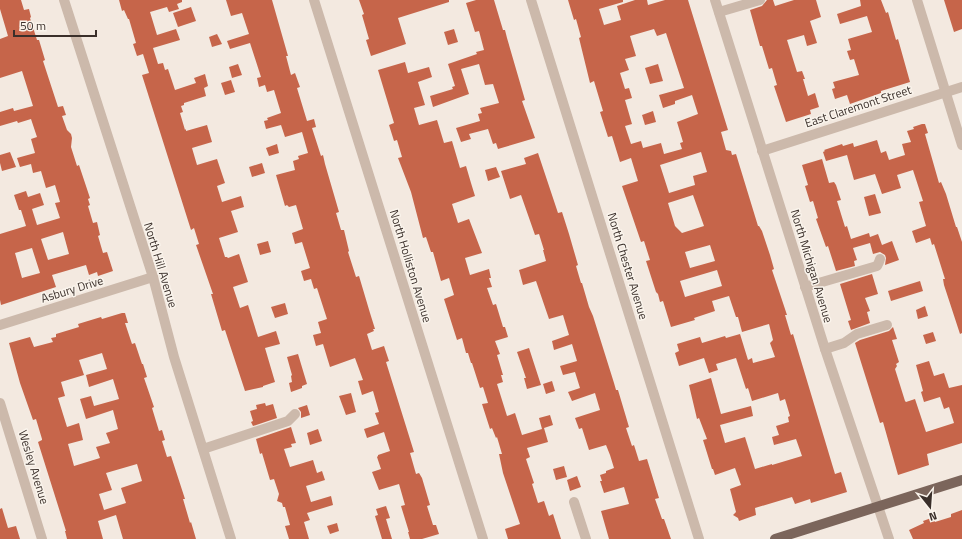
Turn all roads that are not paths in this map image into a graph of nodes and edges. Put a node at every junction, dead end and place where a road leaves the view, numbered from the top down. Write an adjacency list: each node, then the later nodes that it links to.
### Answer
1 (64, 0): 13 (street, North Hill Avenue)
2 (314, 0): 26 (street, North Holliston Avenue)
3 (531, 0): 28 (street, North Chester Avenue)
4 (715, 0): 7 (street, North Michigan Avenue)
5 (760, 0): 7 (street)
6 (917, 0): 9 (street)
7 (719, 12): 11 (street, North Michigan Avenue)
8 (962, 87): 9 (street, East Claremont Street)
9 (946, 92): 10 (street); 11 (street, East Claremont Street)
10 (962, 145)
11 (762, 151): 14 (street, North Michigan Avenue)
12 (880, 259): 14 (street)
13 (153, 277): 15 (street, Asbury Drive); 20 (street, North Hill Avenue)
14 (805, 287): 17 (street, North Michigan Avenue)
15 (0, 325)
16 (886, 325): 17 (street)
17 (825, 348): 23 (street, North Michigan Avenue)
18 (0, 403): 24 (street, Wesley Avenue)
19 (295, 414): 20 (street)
20 (203, 449): 25 (street, North Hill Avenue)
21 (962, 480): 23 (main road)
22 (574, 502): 27 (street)
23 (878, 508): 29 (main road); 30 (street, North Michigan Avenue)
24 (42, 539)
25 (231, 539)
26 (483, 539)
27 (586, 539)
28 (700, 539)
29 (776, 539)
30 (889, 539)

